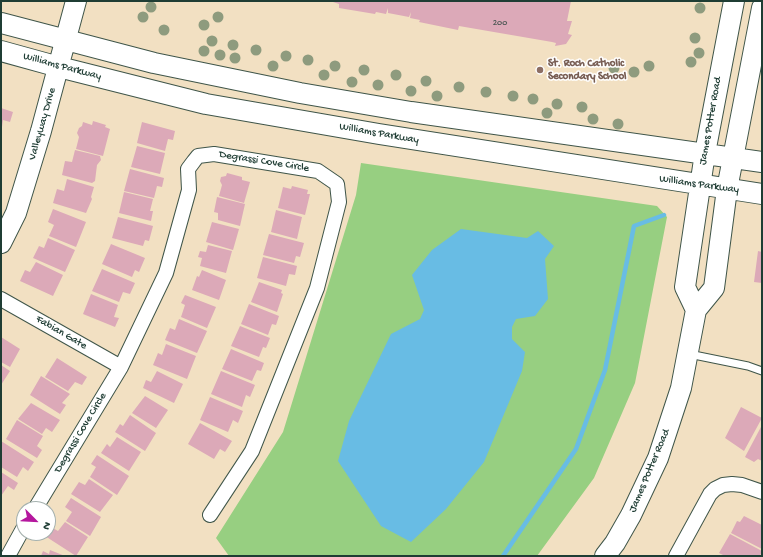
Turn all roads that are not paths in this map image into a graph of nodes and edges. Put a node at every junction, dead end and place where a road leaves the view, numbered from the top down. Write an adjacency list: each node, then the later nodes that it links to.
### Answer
1 (76, 1): 5 (main road, Valleyway Drive)
2 (734, 1): 8 (main road, James Potter Road)
3 (762, 8): 9 (main road)
4 (1, 23): 5 (main road)
5 (66, 41): 7 (main road, Valleyway Drive); 8 (main road)
6 (1, 51): 7 (main road, Williams Parkway)
7 (59, 67): 11 (main road, Williams Parkway); 14 (main road, Valleyway Drive)
8 (705, 153): 9 (main road); 11 (main road, James Potter Road)
9 (734, 157): 10 (main road); 12 (main road)
10 (762, 162)
11 (701, 185): 12 (main road, Williams Parkway); 16 (main road, James Potter Road)
12 (727, 189): 13 (main road, Williams Parkway); 16 (main road)
13 (762, 194)
14 (1, 243)
15 (1, 299): 18 (street, Fabian Gate)
16 (696, 310): 17 (main road, James Potter Road)
17 (689, 354): 19 (lane); 25 (main road, James Potter Road)
18 (121, 367): 21 (street, Degrassi Cove Circle); 22 (street, Degrassi Cove Circle)
19 (762, 371)
20 (762, 492): 26 (street)
21 (40, 501)
22 (210, 515)
23 (16, 541): 24 (street)
24 (8, 556)
25 (605, 556)
26 (676, 556)

